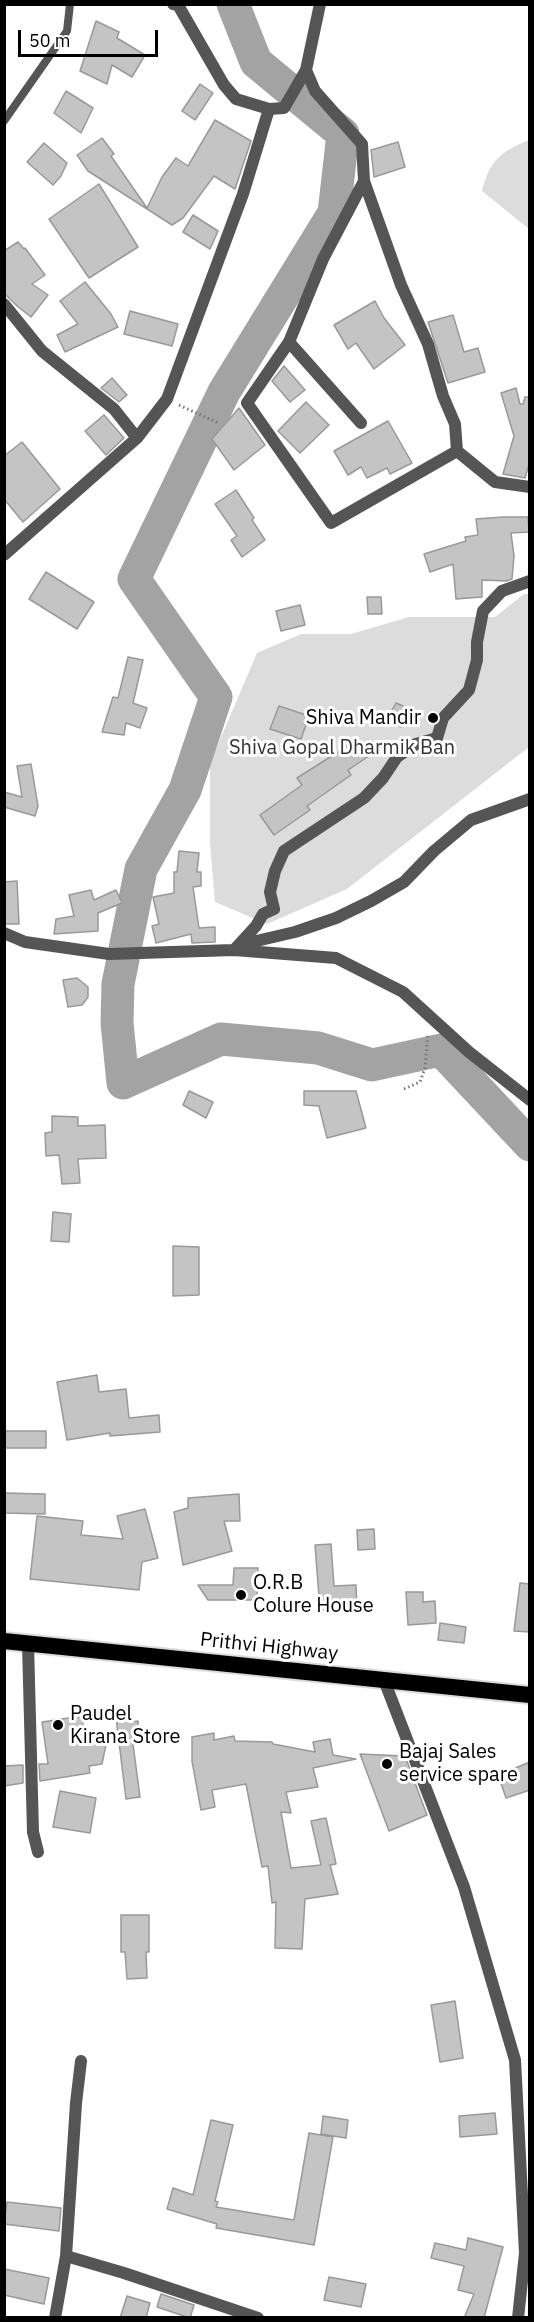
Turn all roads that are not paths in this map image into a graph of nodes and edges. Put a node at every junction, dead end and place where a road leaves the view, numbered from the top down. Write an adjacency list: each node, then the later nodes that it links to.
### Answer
1 (70, 4): 6 (lane)
2 (173, 4): 5 (street)
3 (320, 4): 4 (street)
4 (306, 70): 5 (street); 7 (street)
5 (268, 109): 11 (street)
6 (4, 121)
7 (364, 181): 9 (street); 12 (street)
8 (4, 304): 11 (street)
9 (288, 342): 10 (street); 12 (street)
10 (361, 423)
11 (137, 438): 14 (street)
12 (457, 451): 13 (street)
13 (530, 487)
14 (4, 555)
15 (530, 581): 18 (street)
16 (530, 799): 18 (street)
17 (4, 933): 18 (street)
18 (234, 950): 19 (street)
19 (530, 1100)
20 (4, 1641): 21 (highway, Prithvi Highway)
21 (28, 1644): 22 (highway, Prithvi Highway); 24 (street)
22 (384, 1680): 23 (highway, Prithvi Highway); 29 (street)
23 (530, 1695)
24 (38, 1852)
25 (81, 2061): 26 (street)
26 (66, 2256): 27 (street); 28 (street)
27 (55, 2318)
28 (258, 2318)
29 (518, 2318)

